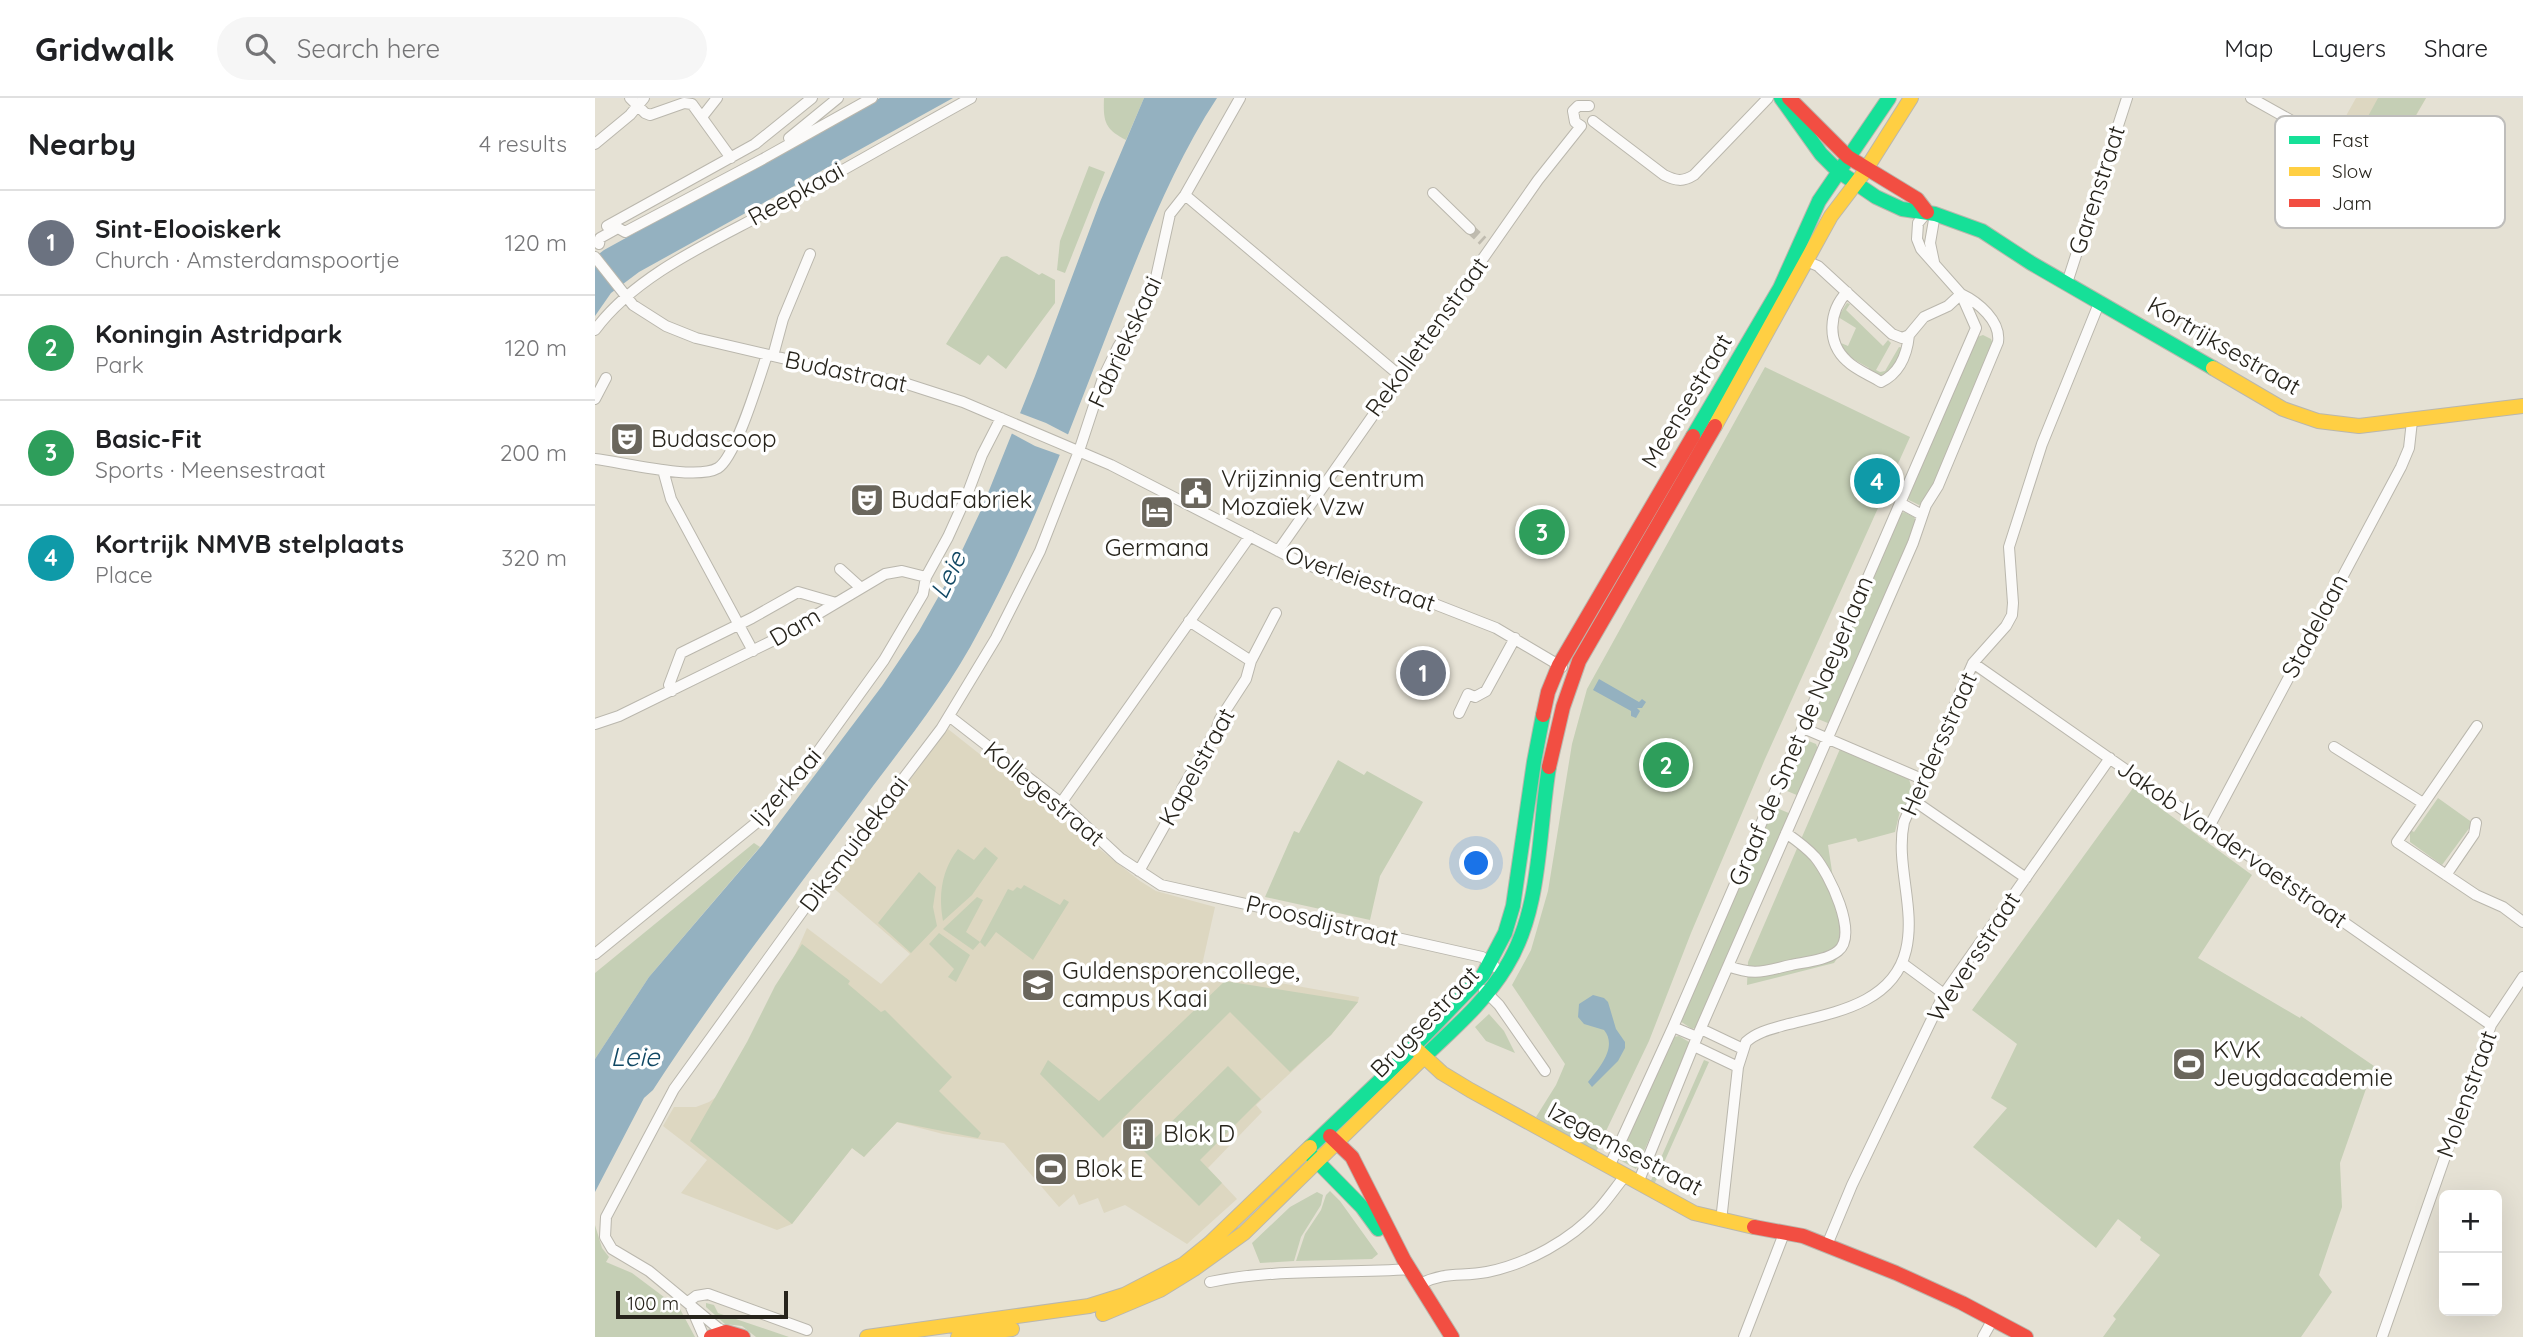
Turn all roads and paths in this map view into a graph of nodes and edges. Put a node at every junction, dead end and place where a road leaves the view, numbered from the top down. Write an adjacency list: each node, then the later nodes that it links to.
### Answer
1 (717, 98): 20 (street)
2 (812, 98): 26 (street)
3 (827, 98): 23 (street)
4 (838, 98): 23 (street)
5 (872, 98): 23 (street)
6 (971, 98): 39 (street, Reepkaai)
7 (1240, 98): 31 (street, Fabriekskaai)
8 (1567, 98): 18 (street)
9 (1768, 98): 21 (street)
10 (1781, 98): 28 (main road, Kortrijksestraat)
11 (1789, 98): 25 (main road, Kortrijksestraat)
12 (1889, 98): 25 (main road, Meensestraat)
13 (1911, 98): 27 (main road, Meensestraat)
14 (2127, 98): 38 (street, Garenstraat)
15 (2251, 98): 19 (street)
16 (637, 101): 20 (street); 24 (street)
17 (1592, 102): 18 (street); 21 (street)
18 (1575, 108): 22 (street)
19 (2283, 116)
20 (702, 117): 26 (street)
21 (1593, 121): 22 (street)
22 (1581, 126): 46 (street, Rekollettenstraat)
23 (788, 140): 34 (street)
24 (595, 144)
25 (1848, 157): 27 (main road, Kortrijksestraat); 28 (main road, Meensestraat)
26 (731, 158): 34 (street)
27 (1866, 169): 29 (main road, Meensestraat); 32 (main road, Kortrijksestraat)
28 (1838, 171): 29 (main road, Kortrijksestraat); 70 (main road, Meensestraat)
29 (1854, 184): 32 (main road, Kortrijksestraat); 37 (main road, Meensestraat)
30 (1433, 193): 33 (street)
31 (1185, 195): 46 (street); 52 (street, Fabriekskaai)
32 (1931, 213): 38 (main road, Kortrijksestraat); 41 (street, Graaf de Smet de Naeyerlaan)
33 (1470, 229)
34 (597, 238)
35 (810, 254): 45 (street)
36 (595, 257): 39 (street, Budastraat)
37 (1807, 261): 40 (street); 71 (main road, Meensestraat)
38 (2067, 283): 42 (main road, Kortrijksestraat)
39 (622, 291): 43 (street, Reepkaai); 45 (street, Budastraat)
40 (1847, 292): 44 (street); 44 (street)
41 (1961, 294): 44 (street); 55 (street, Graaf de Smet de Naeyerlaan); 56 (street, Graaf de Smet de Naeyerlaan)
42 (2100, 301): 51 (main road, Kortrijksestraat); 69 (street, Herdersstraat)
43 (595, 330)
44 (1909, 335)
45 (770, 356): 50 (street, Budastraat); 54 (street)
46 (1399, 375): 58 (street, Rekollettenstraat)
47 (606, 378): 48 (street)
48 (595, 399)
49 (2523, 406): 51 (main road, Kortrijksestraat)
50 (1001, 418): 52 (street, Budastraat); 60 (street)
51 (2412, 421): 86 (street, Stadelaan)
52 (1075, 449): 57 (street, Overleiestraat); 74 (street, Diksmuidekaai)
53 (595, 459): 54 (street)
54 (663, 470): 65 (street)
55 (1900, 503): 56 (street); 77 (street, Graaf de Smet de Naeyerlaan)
56 (1923, 514): 78 (street, Graaf de Smet de Naeyerlaan)
57 (1251, 536): 58 (street, Overleiestraat); 64 (street)
58 (1278, 551): 66 (street, Overleiestraat)
59 (840, 569): 61 (street)
60 (926, 577): 61 (street, Dam); 92 (street, Ijzerkaai)
61 (861, 588): 62 (street, Dam)
62 (836, 603): 65 (street, Dam); 67 (street, Dam)
63 (1276, 613): 68 (street, Kapelstraat)
64 (1189, 621): 68 (street); 83 (street)
65 (739, 625): 67 (street, Dam); 72 (street, Dam)
66 (1514, 638): 70 (street, Overleiestraat); 73 (street)
67 (754, 651): 72 (street, Dam)
68 (1251, 661): 88 (street, Kapelstraat)
69 (1973, 663): 80 (street, Jakob Vandervaetstraat); 81 (street, Herdersstraat)
70 (1559, 665): 71 (street, Overleiestraat); 94 (main road, Brugsestraat)
71 (1574, 674): 96 (main road, Brugsestraat)
72 (672, 691): 75 (street, Dam)
73 (1459, 713)
74 (949, 716): 83 (street, Kollegestraat); 120 (street, Diksmuidekaai)
75 (595, 724)
76 (2477, 726): 84 (street)
77 (1803, 728): 78 (street); 102 (street, Graaf de Smet de Naeyerlaan)
78 (1827, 739): 81 (street); 87 (street, Graaf de Smet de Naeyerlaan)
79 (2334, 747): 84 (street)
80 (2110, 758): 86 (street, Jakob Vandervaetstraat); 90 (street, Weversstraat)
81 (1922, 779): 82 (street, Herdersstraat)
82 (1913, 800): 90 (street); 93 (street, Herdersstraat)
83 (1061, 803): 88 (street, Kollegestraat)
84 (2423, 803): 89 (street)
85 (2476, 823): 89 (street)
86 (2209, 827): 101 (street, Jakob Vandervaetstraat)
87 (1786, 833): 95 (street, Graaf de Smet de Naeyerlaan); 95 (street, Graaf de Smet de Naeyerlaan)
88 (1139, 871): 94 (street, Proosdijstraat)
89 (2446, 875): 91 (street)
90 (2025, 878): 100 (street, Weversstraat)
91 (2523, 922)
92 (595, 954)
93 (1902, 963): 100 (street); 105 (street, Herdersstraat)
94 (1489, 964): 96 (street, Proosdijstraat); 98 (main road, Brugsestraat)
95 (1728, 966): 103 (street, Graaf de Smet de Naeyerlaan)
96 (1504, 972): 99 (main road, Brugsestraat)
97 (2523, 977): 101 (street, Molenstraat)
98 (1476, 984): 99 (street); 104 (main road, Brugsestraat)
99 (1489, 993): 106 (main road, Brugsestraat); 108 (street)
100 (1944, 993): 116 (street, Weversstraat)
101 (2491, 1025): 134 (street, Molenstraat)
102 (1673, 1027): 103 (street); 112 (street, Graaf de Smet de Naeyerlaan)
103 (1697, 1038): 105 (street); 107 (street); 113 (street, Graaf de Smet de Naeyerlaan)
104 (1413, 1046): 106 (main road, Izegemsestraat); 109 (main road, Brugsestraat)
105 (1743, 1049): 107 (street)
106 (1425, 1057): 110 (main road, Brugsestraat); 112 (main road, Izegemsestraat)
107 (1738, 1067): 114 (street)
108 (1545, 1071)
109 (1326, 1132): 110 (main road); 111 (main road, Brugsestraat)
110 (1337, 1142): 111 (main road, Brugsestraat); 117 (main road)
111 (1312, 1156): 117 (main road); 122 (main road)
112 (1609, 1167): 113 (main road, Izegemsestraat)
113 (1631, 1179): 114 (main road, Izegemsestraat); 119 (street, Graaf de Smet de Naeyerlaan)
114 (1721, 1221): 115 (main road, Izegemsestraat)
115 (1785, 1231): 116 (main road, Izegemsestraat); 131 (street)
116 (1827, 1245): 121 (main road, Izegemsestraat)
117 (1407, 1264): 118 (street); 119 (main road)
118 (1210, 1282)
119 (1420, 1284): 130 (main road)
120 (688, 1302): 123 (street); 124 (street); 125 (street)
121 (1993, 1319): 132 (street); 133 (main road, Izegemsestraat)
122 (1006, 1329): 128 (main road); 129 (main road)
123 (807, 1330)
124 (726, 1332): 126 (main road); 127 (main road)
125 (704, 1337)
126 (712, 1337)
127 (743, 1337)
128 (867, 1337)
129 (958, 1337)
130 (1452, 1337)
131 (1744, 1337)
132 (1983, 1337)
133 (2026, 1337)
134 (2382, 1337)

